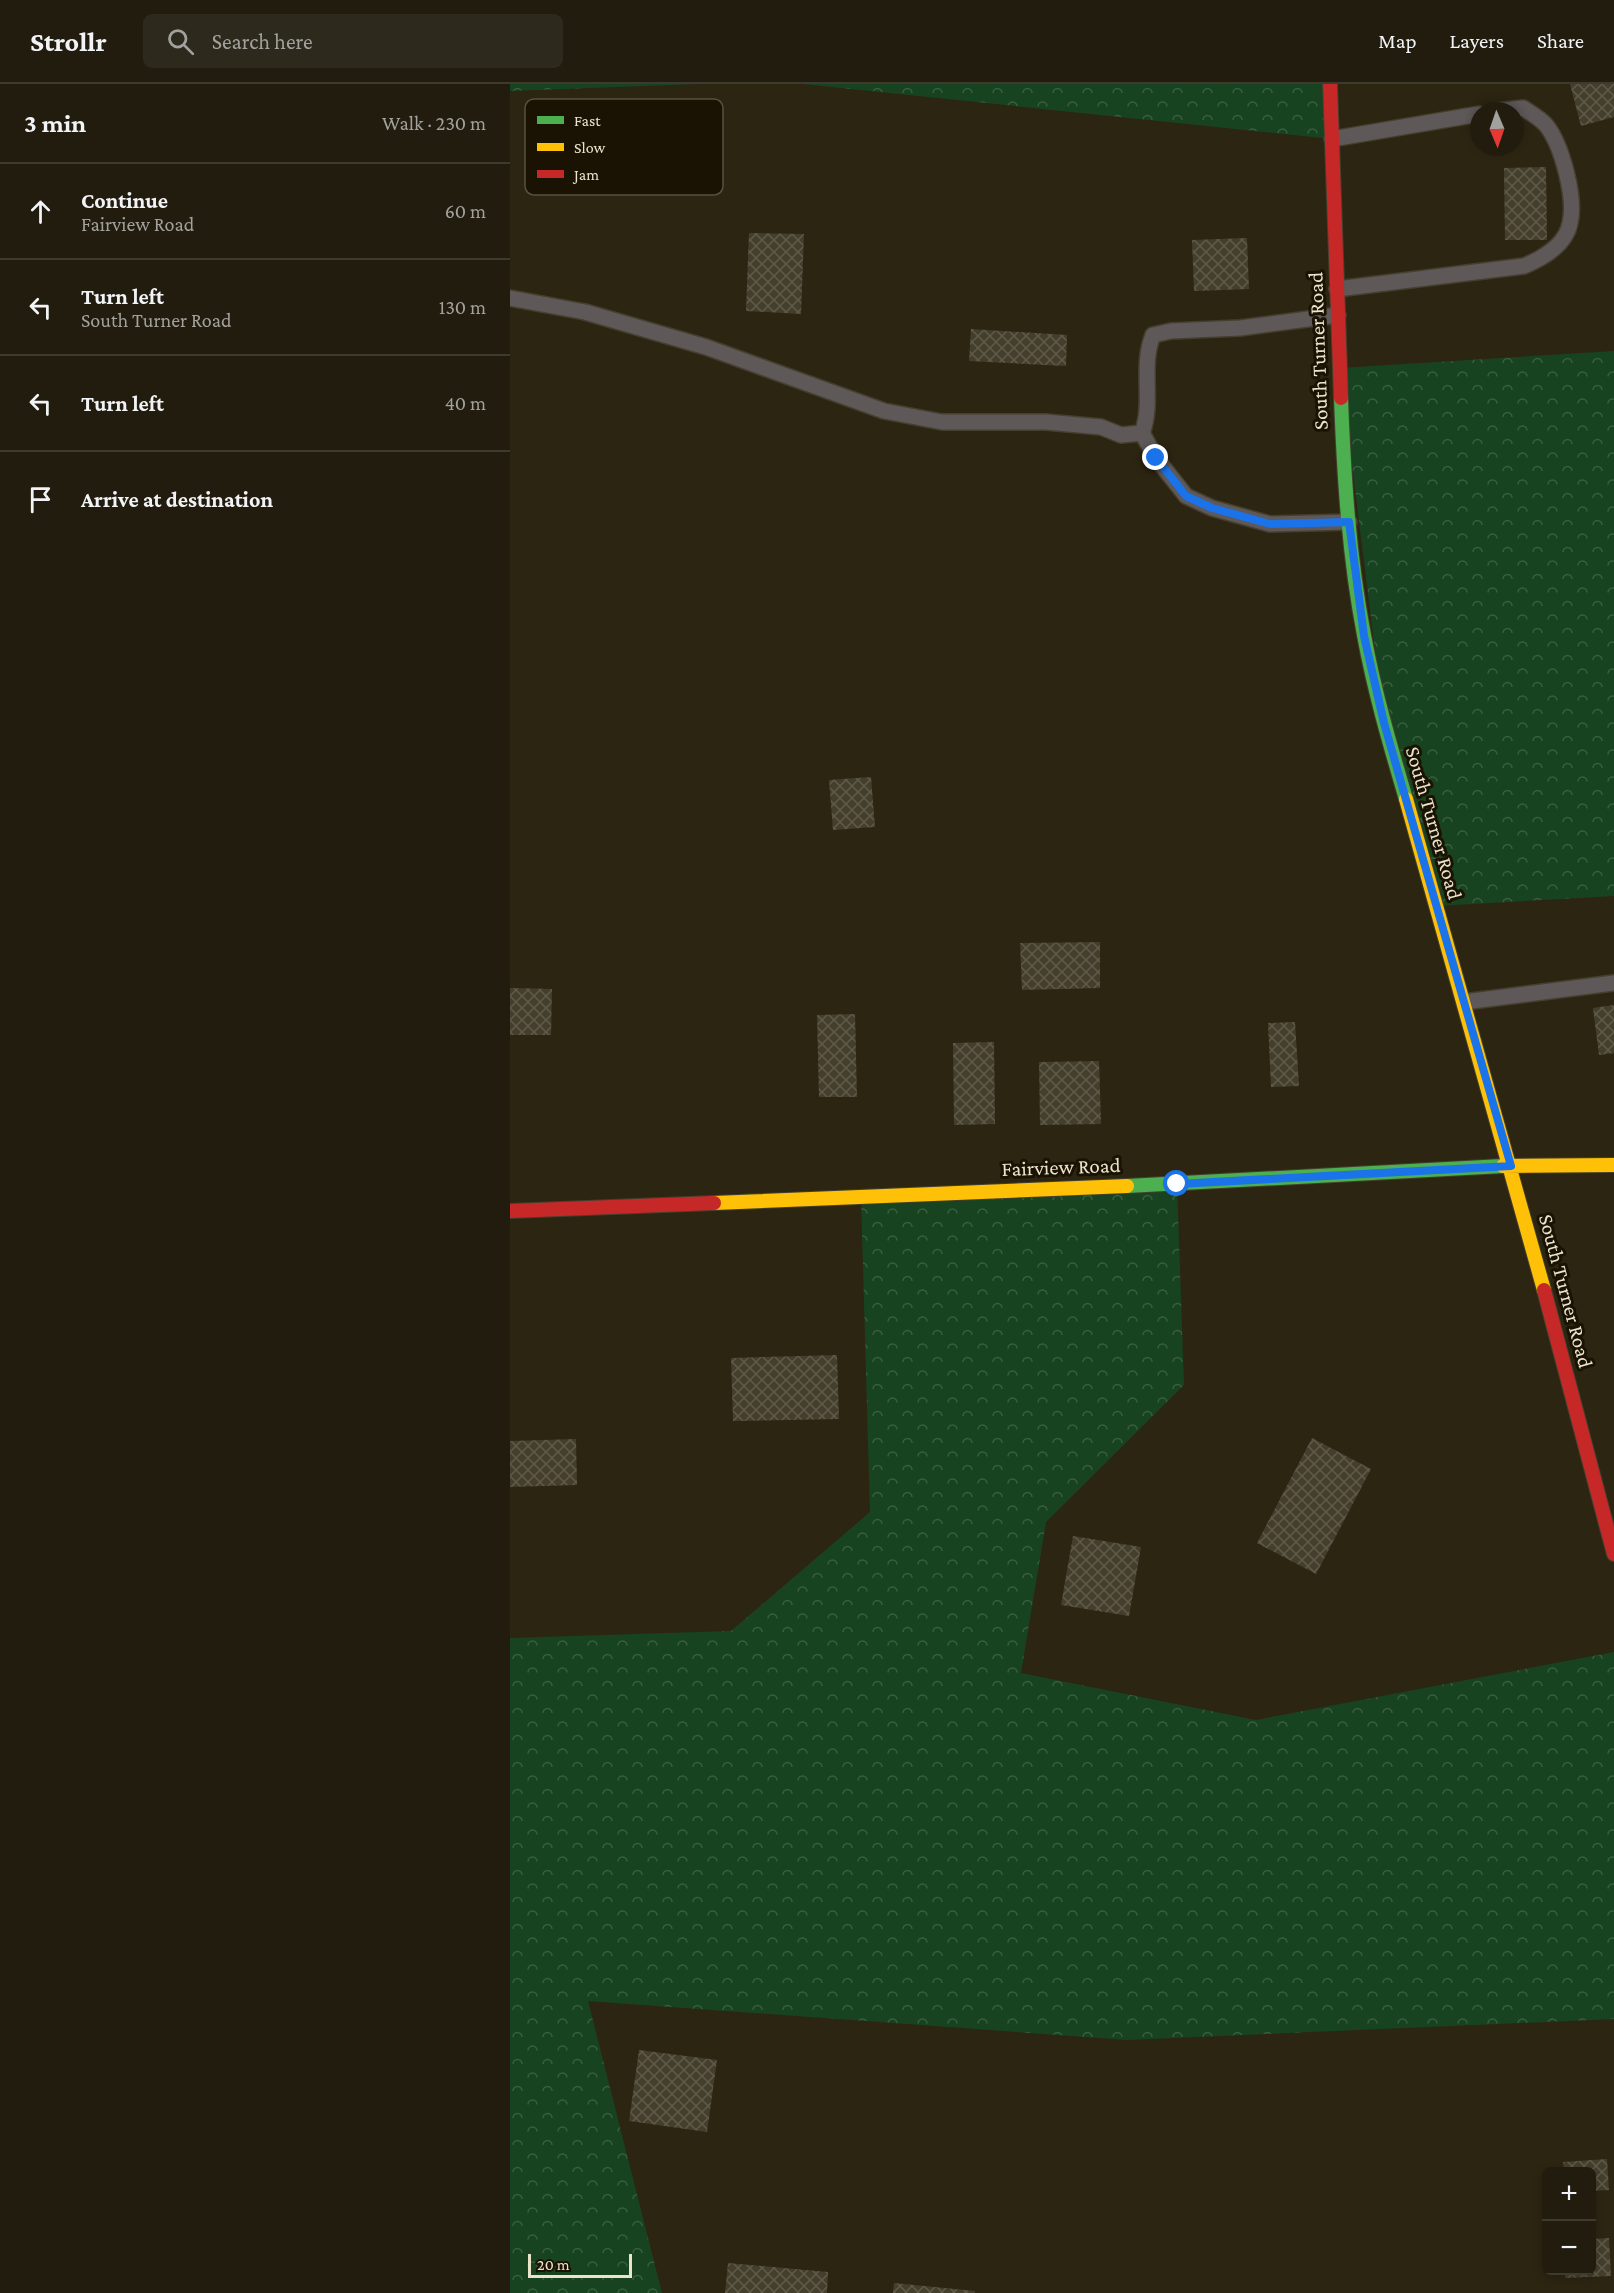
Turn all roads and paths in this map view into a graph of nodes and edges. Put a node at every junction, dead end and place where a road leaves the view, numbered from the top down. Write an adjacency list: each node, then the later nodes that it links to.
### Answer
1 (1330, 84): 4 (street, South Turner Road)
2 (1524, 108): 5 (lane)
3 (1470, 116): 4 (lane)
4 (1332, 139): 5 (street, South Turner Road)
5 (1337, 289): 7 (street, South Turner Road)
6 (510, 298): 8 (lane)
7 (1338, 315): 8 (lane); 9 (street, South Turner Road)
8 (1142, 433): 9 (lane)
9 (1349, 522): 11 (street, South Turner Road)
10 (1614, 983): 11 (lane)
11 (1464, 1002): 13 (street, South Turner Road)
12 (1614, 1165): 13 (street, Fairview Road)
13 (1511, 1166): 14 (street, Fairview Road); 16 (street, South Turner Road)
14 (510, 1211)
15 (1614, 1499): 16 (lane)
16 (1606, 1517): 17 (street, South Turner Road)
17 (1614, 1554)

